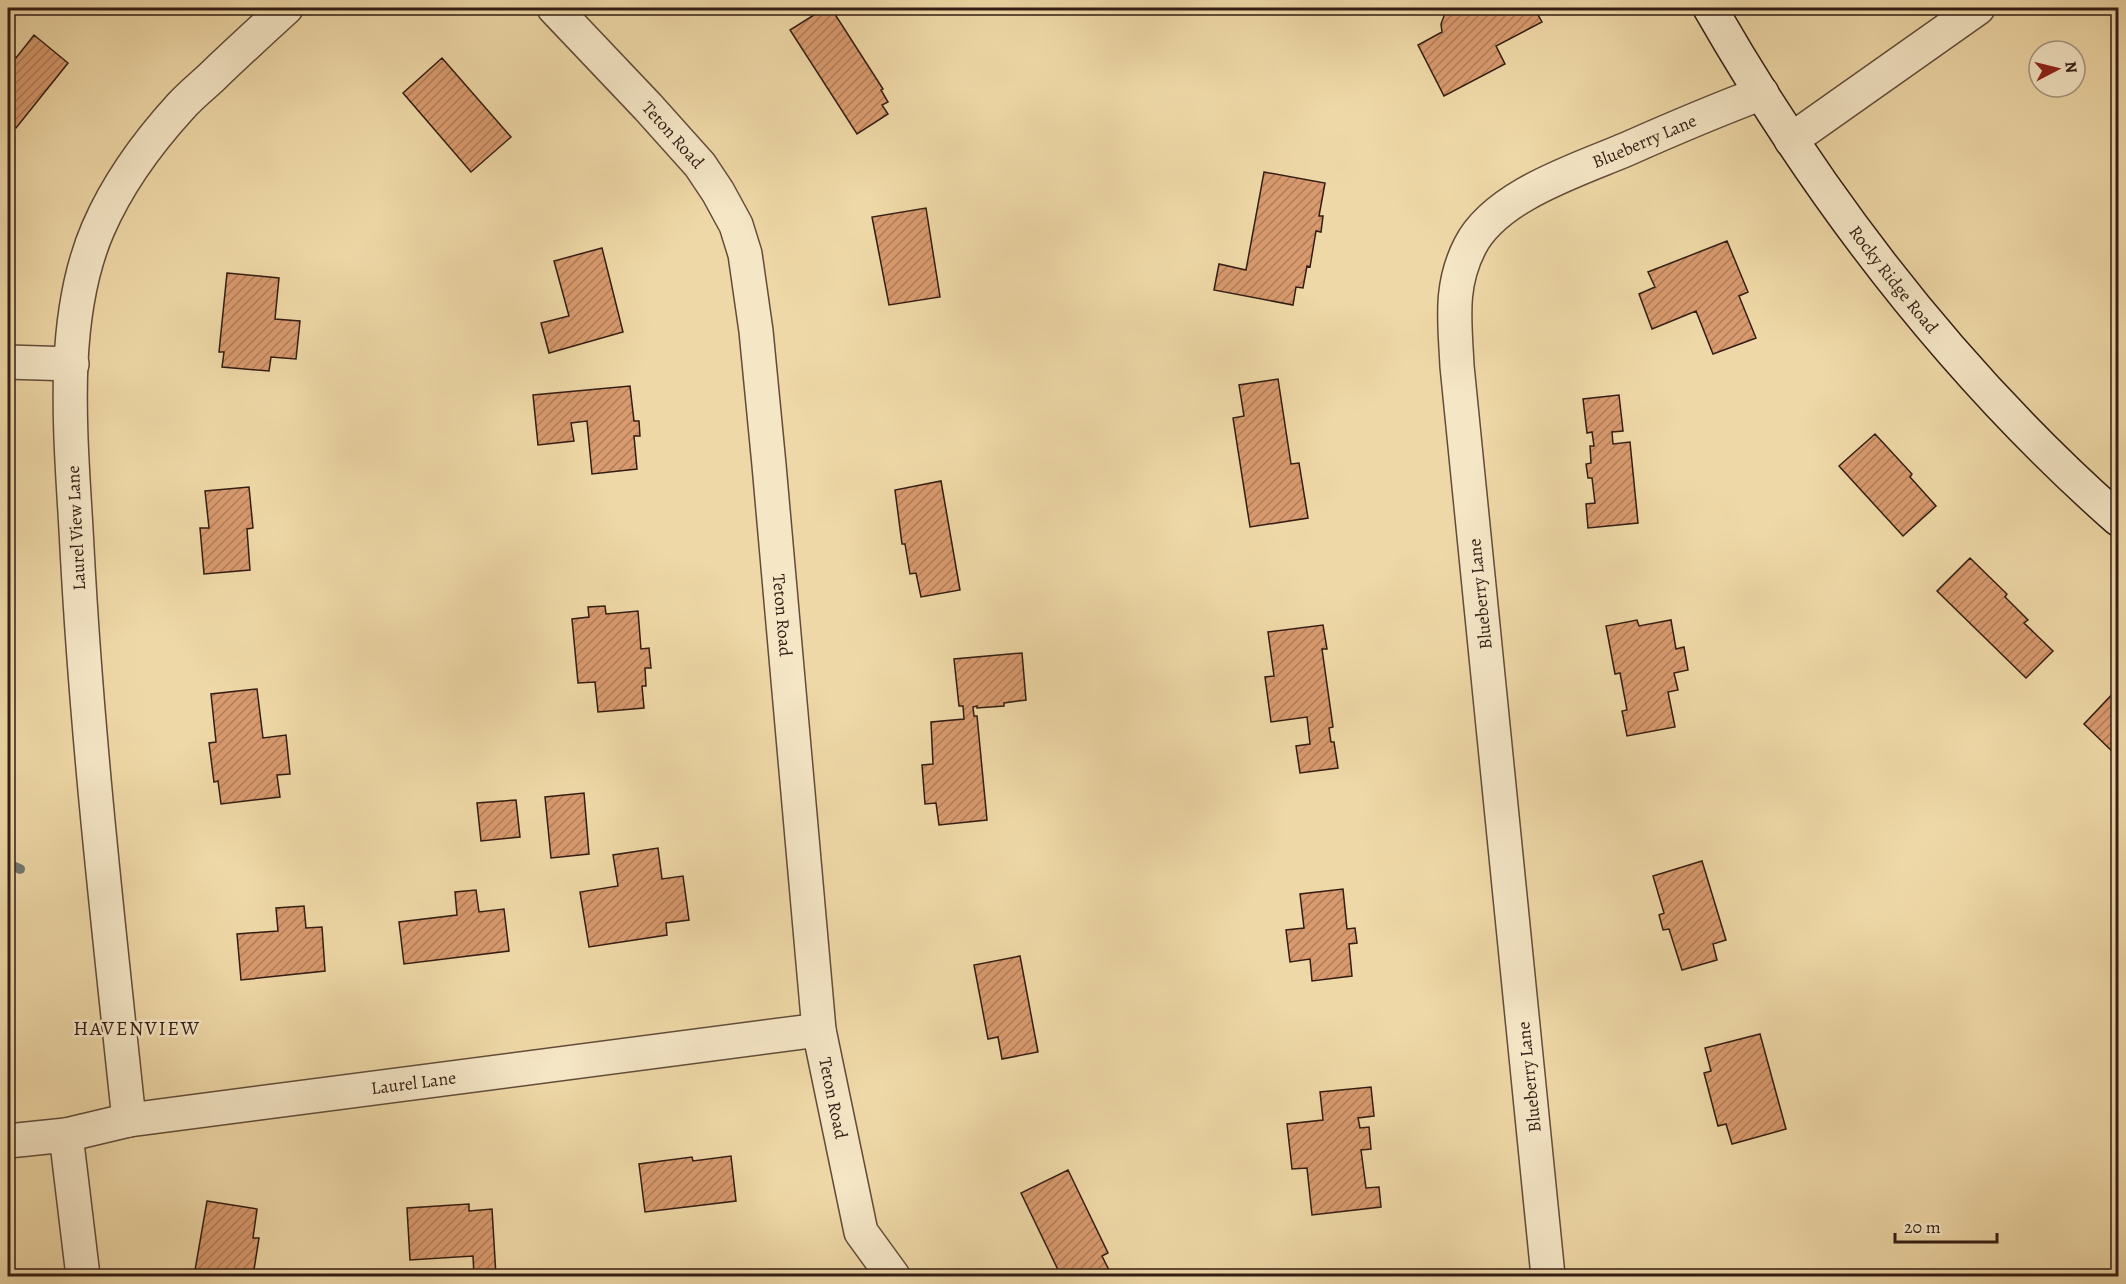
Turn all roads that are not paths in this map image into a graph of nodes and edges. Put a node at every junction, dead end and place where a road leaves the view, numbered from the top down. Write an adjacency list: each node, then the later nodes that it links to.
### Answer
1 (286, 8): 8 (street, Laurel View Lane)
2 (554, 8): 10 (street, Teton Road)
3 (1710, 8): 5 (street, Rocky Ridge Road)
4 (1978, 8): 6 (street)
5 (1762, 93): 6 (street, Rocky Ridge Road); 16 (street, Blueberry Lane)
6 (1791, 140): 9 (street, Rocky Ridge Road)
7 (8, 362): 8 (street)
8 (72, 364): 11 (street, Laurel View Lane)
9 (2118, 519)
10 (819, 1030): 11 (street, Laurel Lane); 15 (street, Teton Road)
11 (129, 1120): 12 (street, Laurel Lane)
12 (66, 1135): 13 (street, Laurel Lane); 14 (street)
13 (8, 1141)
14 (83, 1276)
15 (893, 1276)
16 (1548, 1276)

